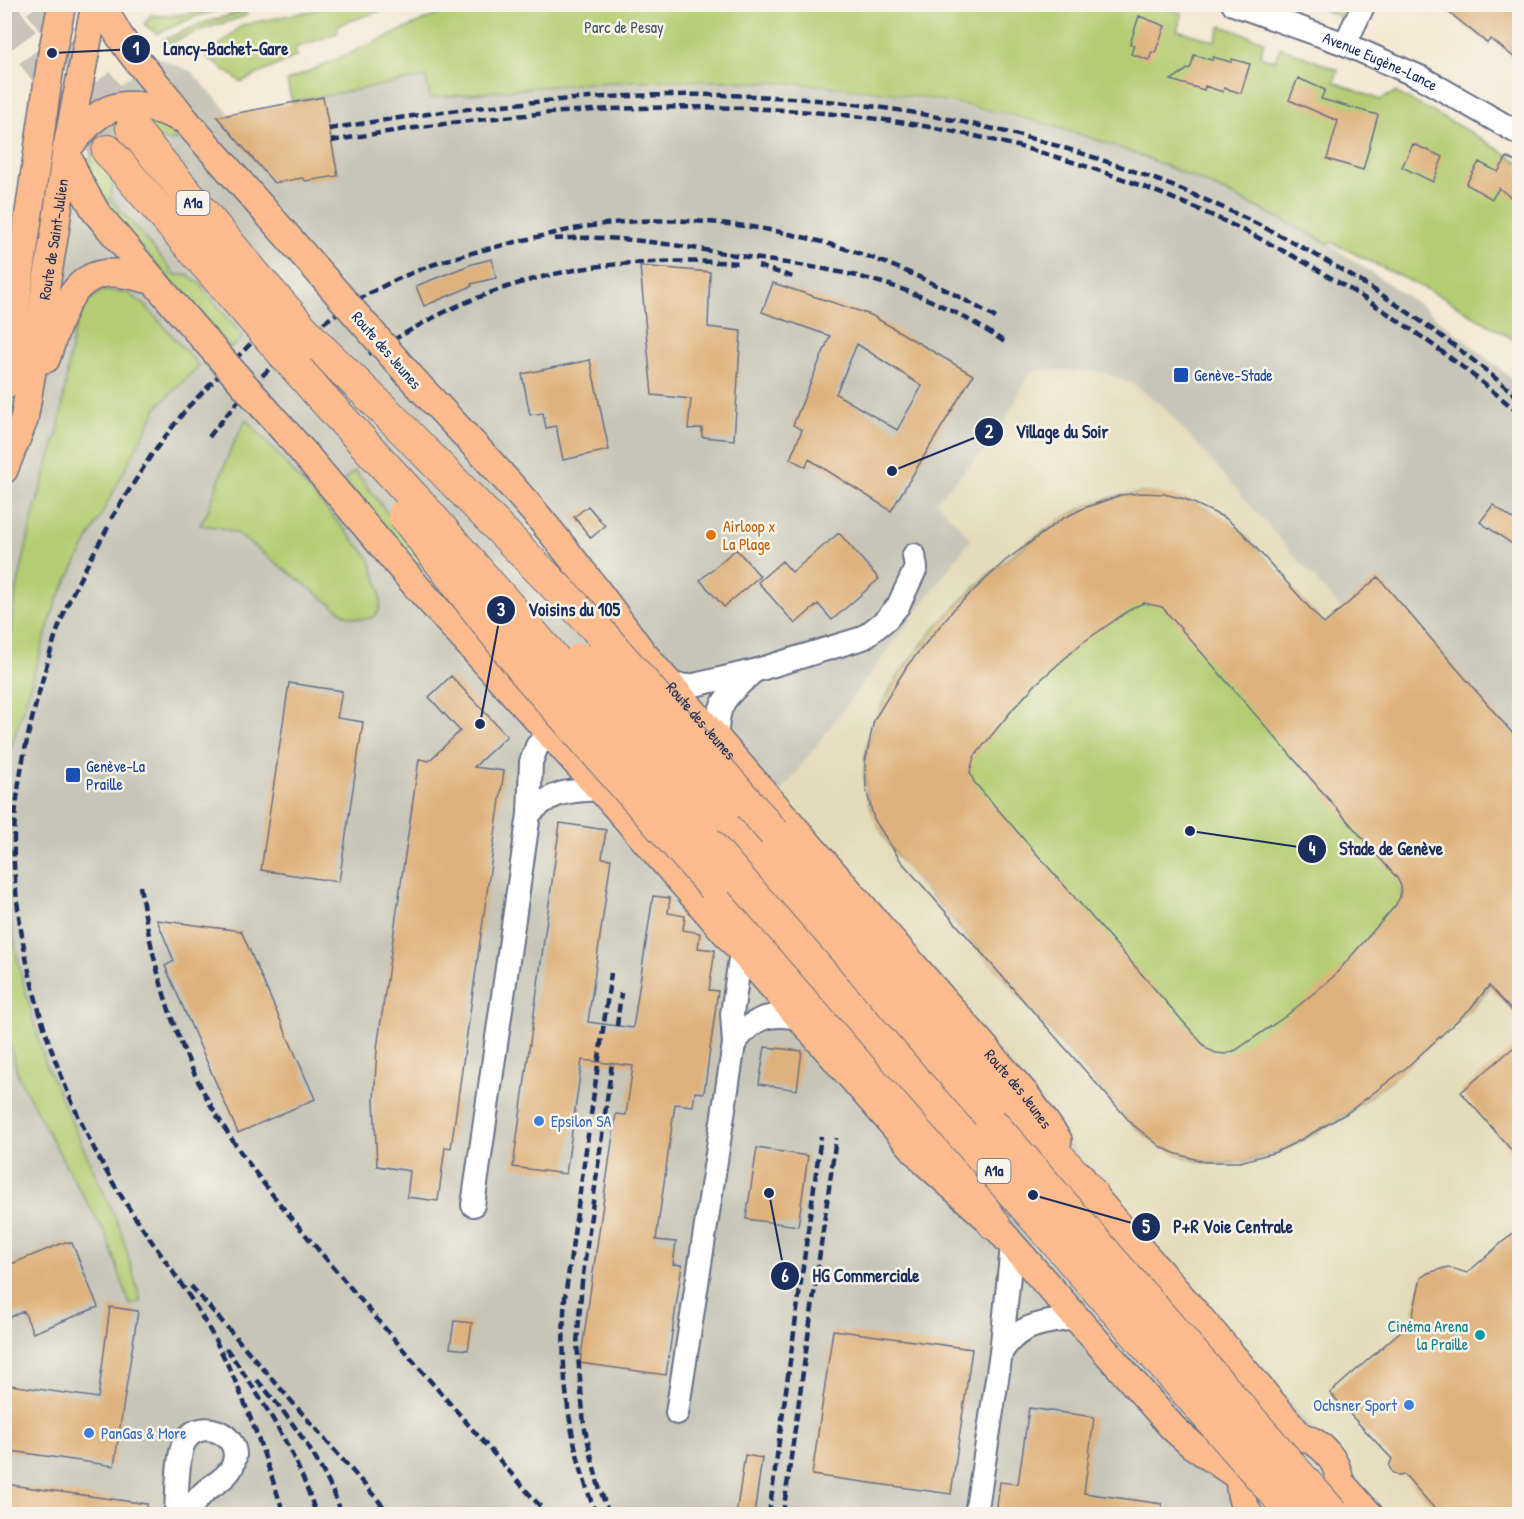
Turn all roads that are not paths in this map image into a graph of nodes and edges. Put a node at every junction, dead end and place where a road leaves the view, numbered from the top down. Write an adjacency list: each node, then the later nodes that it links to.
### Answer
1 (62, 4): 8 (main road, Route de Saint-Julien)
2 (95, 4): 12 (main road, Route de Saint-Julien)
3 (104, 4): 9 (main road, Route des Jeunes)
4 (1233, 4): 6 (street, Avenue Eugène-Lance)
5 (1364, 4): 7 (street)
6 (1283, 13): 7 (street, Avenue Eugène-Lance)
7 (1345, 44): 11 (street, Avenue Eugène-Lance)
8 (46, 97): 12 (main road); 14 (main road, Route de Saint-Julien)
9 (186, 121): 12 (main road); 23 (main road, Route des Jeunes, bridge)
10 (132, 128): 16 (highway, A1a)
11 (1520, 134)
12 (66, 151): 14 (main road); 15 (main road); 20 (main road, Route de Saint-Julien)
13 (108, 151): 16 (highway, A1a)
14 (33, 184): 18 (main road, Route de Saint-Julien)
15 (154, 282): 20 (main road); 26 (main road, bridge)
16 (244, 286): 17 (highway, A1a, bridge); 19 (highway, A1a, bridge)
17 (317, 345): 33 (highway, bridge); 47 (highway, A1a, bridge)
18 (4, 386)
19 (319, 394): 35 (highway, bridge); 46 (highway, A1a, bridge)
20 (24, 420): 21 (main road, Route de Saint-Julien)
21 (4, 470)
22 (914, 555): 24 (street)
23 (642, 651): 25 (main road, Route des Jeunes); 26 (main road)
24 (754, 672): 25 (street); 27 (street)
25 (671, 686): 27 (main road, Route des Jeunes)
26 (550, 735): 28 (main road); 29 (street)
27 (717, 739): 33 (main road, Route des Jeunes)
28 (600, 789): 29 (street); 30 (main road)
29 (529, 814): 34 (street)
30 (741, 951): 31 (main road); 32 (street)
31 (800, 1018): 32 (street); 35 (main road)
32 (734, 1044): 38 (street)
33 (1091, 1193): 39 (main road, Route des Jeunes)
34 (473, 1205)
35 (1003, 1235): 36 (main road); 37 (street)
36 (1075, 1318): 37 (street); 40 (main road)
37 (1001, 1353): 45 (street)
38 (677, 1413)
39 (1300, 1436): 40 (main road); 41 (main road)
40 (1240, 1478): 42 (main road)
41 (1341, 1483): 47 (main road); 48 (main road)
42 (1244, 1511)
43 (176, 1515): 44 (street)
44 (185, 1515)
45 (976, 1515)
46 (1293, 1515)
47 (1332, 1515)
48 (1369, 1515)

